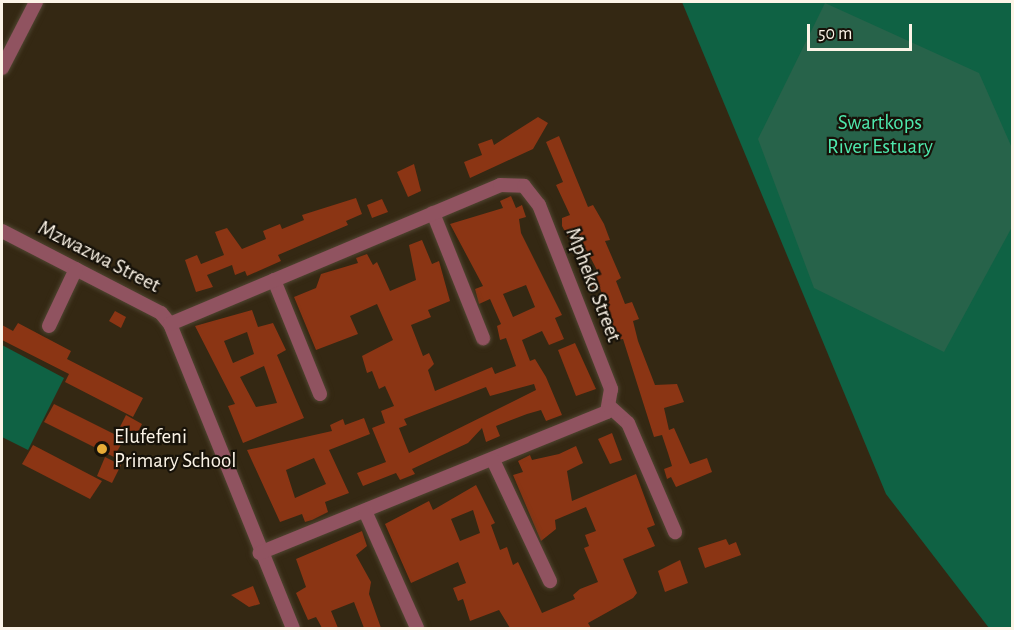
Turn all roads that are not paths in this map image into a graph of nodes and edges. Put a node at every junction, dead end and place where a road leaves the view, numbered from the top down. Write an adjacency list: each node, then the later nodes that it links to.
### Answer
1 (36, 2): 2 (street)
2 (2, 68)
3 (433, 213): 6 (street, Mpheko Street); 9 (street); 11 (street, Mpheko Street)
4 (2, 231): 5 (street, Mzwazwa Street)
5 (76, 269): 7 (street, Mzwazwa Street); 8 (street)
6 (274, 280): 7 (street, Mpheko Street); 10 (street)
7 (170, 324): 15 (street, Mzwazwa Street)
8 (49, 326)
9 (483, 338)
10 (320, 394)
11 (609, 406): 12 (street); 14 (street)
12 (493, 460): 13 (street); 16 (street)
13 (365, 511): 15 (street); 18 (street)
14 (675, 532)
15 (260, 553): 17 (street, Mzwazwa Street)
16 (550, 581)
17 (293, 628)
18 (417, 628)

